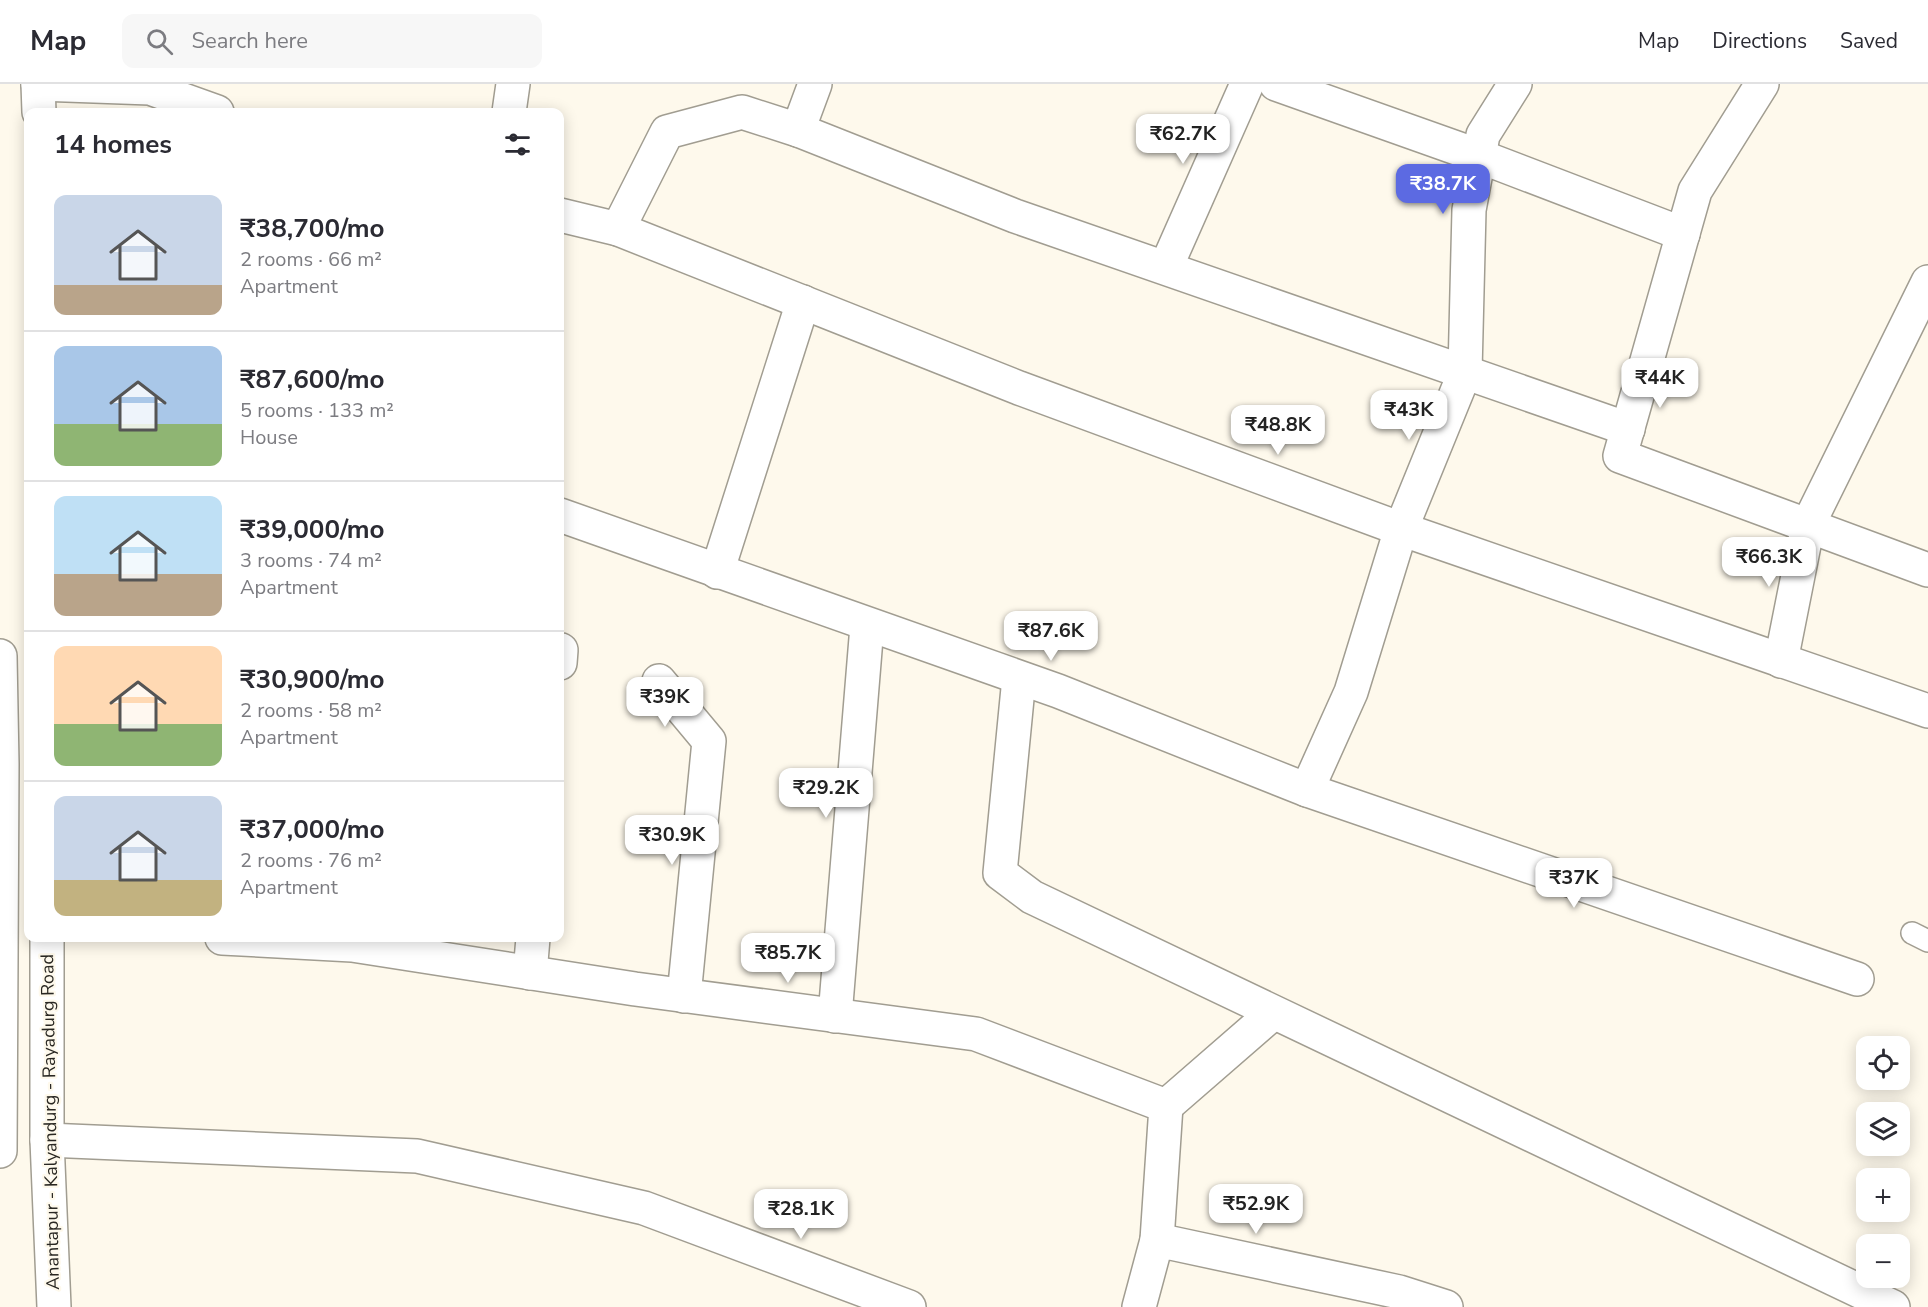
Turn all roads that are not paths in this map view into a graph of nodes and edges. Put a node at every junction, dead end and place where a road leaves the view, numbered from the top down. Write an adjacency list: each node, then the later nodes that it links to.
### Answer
1 (38, 84): 9 (main road); 10 (main road)
2 (513, 84): 11 (main road)
3 (815, 84): 12 (main road)
4 (1247, 84): 17 (main road)
5 (1276, 84): 13 (main road)
6 (1515, 84): 13 (main road)
7 (1762, 84): 16 (main road)
8 (742, 98): 12 (main road); 15 (main road)
9 (39, 108)
10 (206, 108)
11 (510, 108)
12 (798, 130): 17 (main road)
13 (1479, 156): 16 (main road); 21 (main road)
14 (564, 216): 15 (main road)
15 (618, 229): 19 (main road)
16 (1683, 234): 22 (main road)
17 (1166, 267): 21 (main road)
18 (1928, 282): 20 (main road)
19 (803, 302): 25 (main road); 27 (main road)
20 (1918, 329): 24 (main road)
21 (1465, 372): 22 (main road); 25 (main road)
22 (1628, 429): 24 (main road)
23 (564, 516): 27 (main road)
24 (1808, 525): 26 (main road); 30 (main road)
25 (1401, 529): 30 (main road); 35 (main road)
26 (1928, 570)
27 (717, 572): 28 (main road)
28 (867, 626): 32 (main road); 45 (main road)
29 (0, 656): 31 (main road)
30 (1781, 661): 34 (main road)
31 (0, 669): 36 (main road)
32 (1019, 678): 35 (main road); 44 (main road)
33 (659, 681): 43 (main road)
34 (1928, 711)
35 (1307, 790): 42 (main road)
36 (1, 925): 46 (main road)
37 (47, 942): 48 (main road, Anantapur - Kalyandurg - Rayadurg Road)
38 (300, 942): 40 (main road)
39 (533, 942): 41 (main road)
40 (389, 944): 41 (main road)
41 (530, 973): 43 (main road)
42 (1857, 979)
43 (684, 996): 45 (main road)
44 (1273, 1013): 47 (main road); 55 (main road)
45 (836, 1016): 47 (main road)
46 (0, 1026): 49 (main road)
47 (1166, 1106): 50 (main road)
48 (47, 1140): 51 (main road, Anantapur - Kalyandurg - Rayadurg Road); 52 (main road)
49 (0, 1150)
50 (1157, 1240): 53 (main road); 54 (main road)
51 (54, 1307)
52 (909, 1307)
53 (1139, 1307)
54 (1446, 1307)
55 (1893, 1307)

